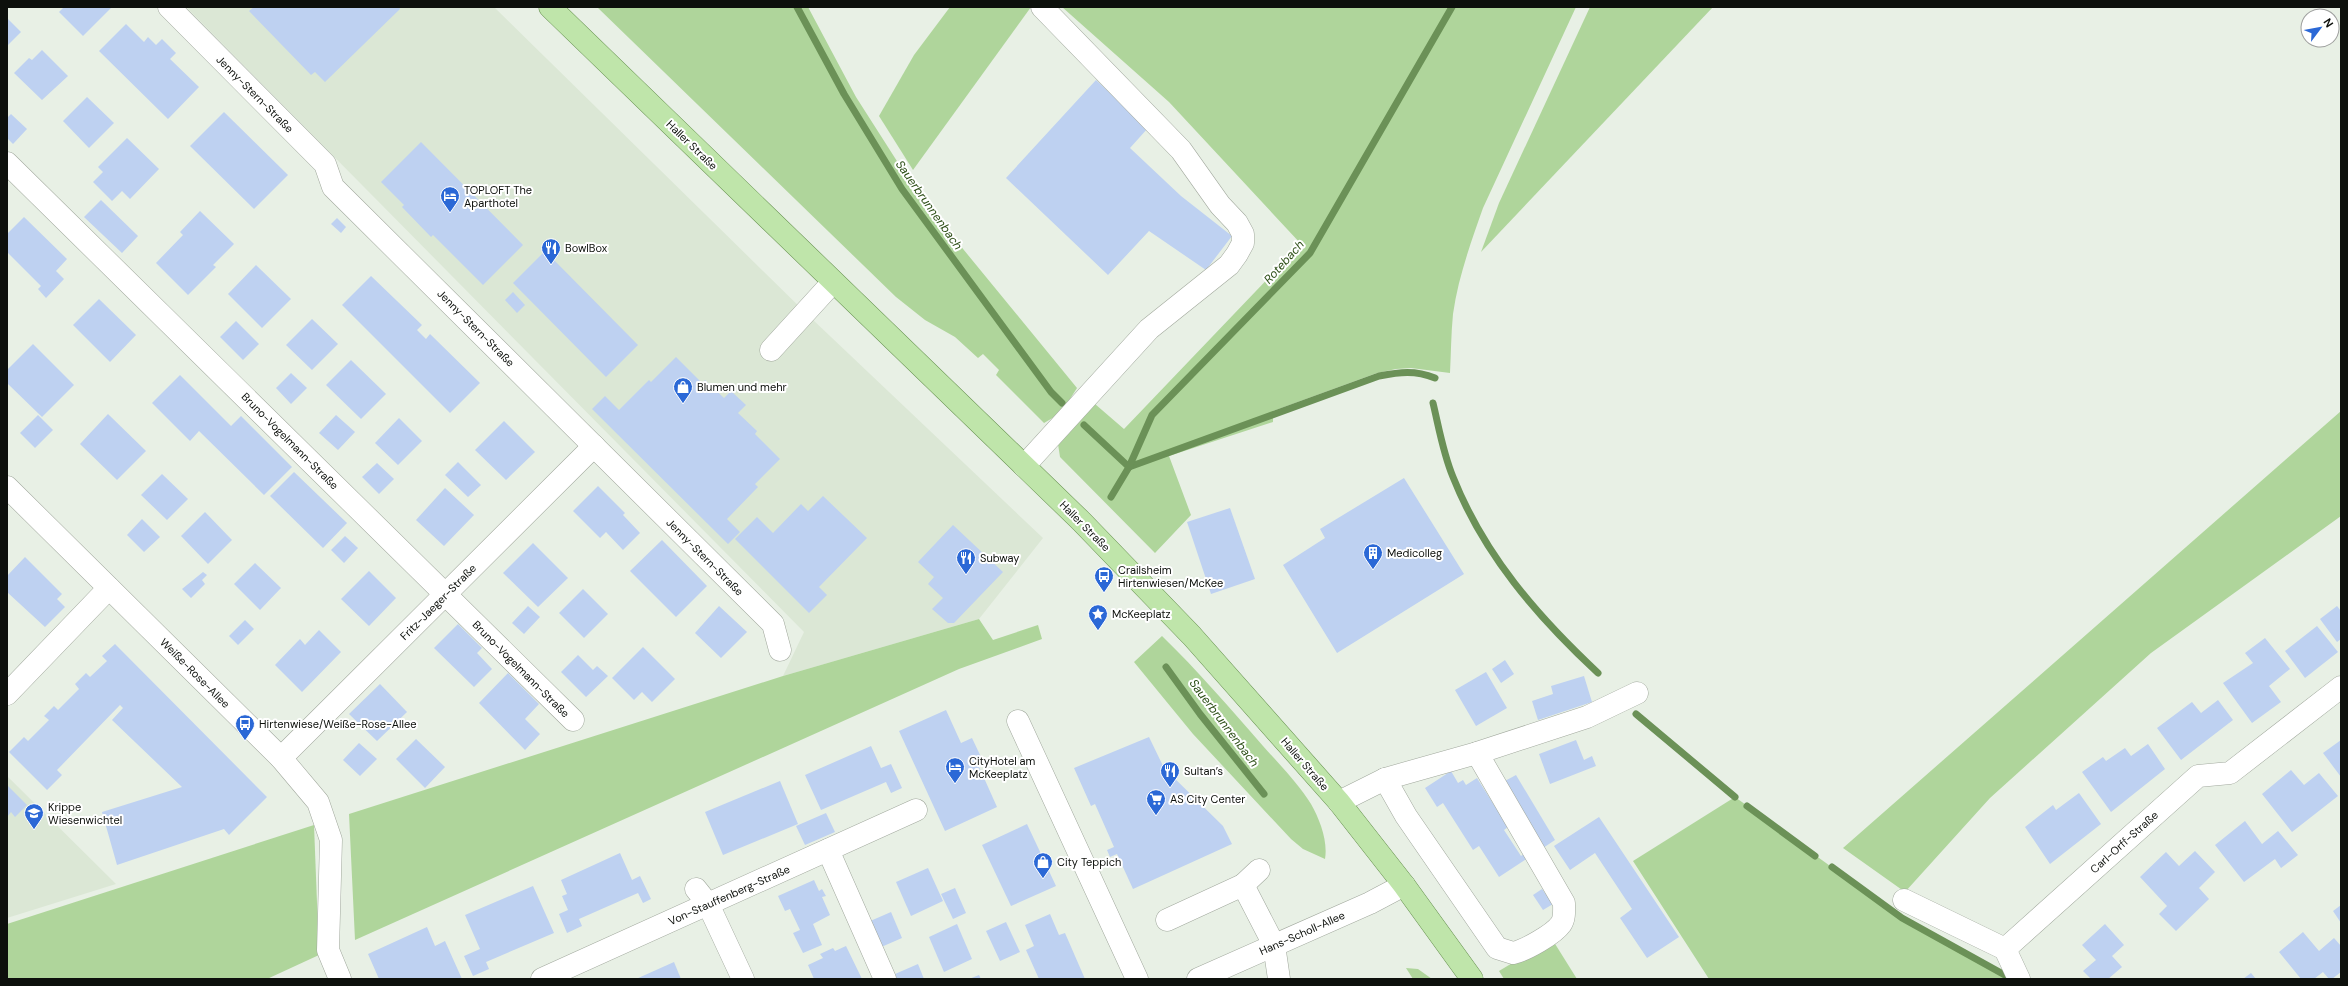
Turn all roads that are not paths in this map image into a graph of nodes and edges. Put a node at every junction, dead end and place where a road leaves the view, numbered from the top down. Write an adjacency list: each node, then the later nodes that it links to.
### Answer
1 (169, 7): 7 (street, Jenny-Stern-Straße)
2 (550, 7): 5 (main road, Haller Straße)
3 (1042, 7): 8 (street)
4 (7, 163): 11 (street, Bruno-Vogelmann-Straße)
5 (833, 282): 6 (street); 8 (main road, Haller Straße)
6 (770, 350)
7 (594, 446): 11 (street, Fritz-Jaeger-Straße); 12 (street, Jenny-Stern-Straße)
8 (1024, 466): 21 (main road, Haller Straße)
9 (7, 487): 10 (street, Weiße-Rose-Allee)
10 (109, 588): 15 (street); 19 (street, Weiße-Rose-Allee)
11 (446, 595): 16 (street, Bruno-Vogelmann-Straße); 19 (street, Fritz-Jaeger-Straße)
12 (780, 650)
13 (2341, 686): 29 (street, Carl-Orff-Straße)
14 (1637, 693): 18 (street)
15 (7, 694)
16 (573, 720)
17 (1018, 721): 34 (street)
18 (1477, 754): 20 (street); 20 (street)
19 (281, 758): 30 (street, Weiße-Rose-Allee)
20 (1384, 779): 21 (street)
21 (1339, 802): 24 (main road, Haller Straße)
22 (916, 810): 23 (street, Von-Stauffenberg-Straße)
23 (828, 850): 25 (street, Von-Stauffenberg-Straße); 33 (street)
24 (1404, 885): 28 (street, Hans-Scholl-Allee); 37 (main road, Haller Straße)
25 (702, 897): 31 (street, Von-Stauffenberg-Straße); 32 (street)
26 (1904, 900): 29 (street)
27 (1167, 920): 28 (street)
28 (1274, 945): 35 (street, Hans-Scholl-Allee); 36 (street)
29 (2005, 949): 38 (street)
30 (340, 979)
31 (542, 979)
32 (743, 979)
33 (885, 979)
34 (1137, 979)
35 (1198, 979)
36 (1279, 979)
37 (1472, 979)
38 (2019, 979)

